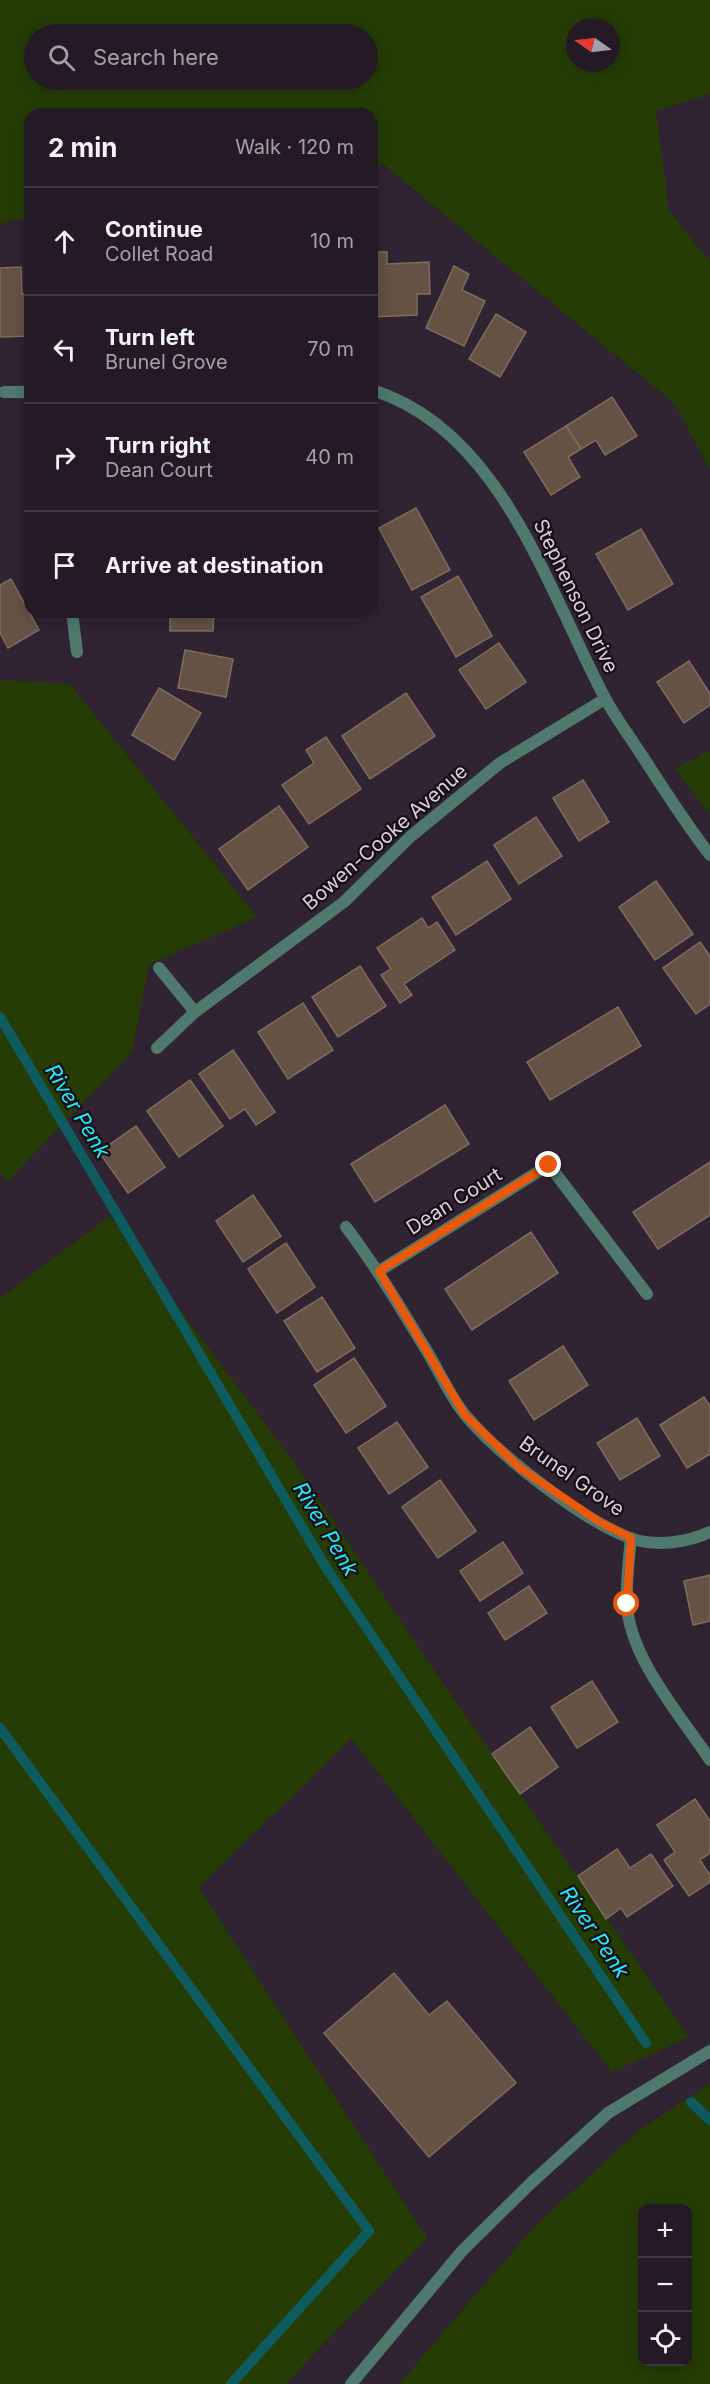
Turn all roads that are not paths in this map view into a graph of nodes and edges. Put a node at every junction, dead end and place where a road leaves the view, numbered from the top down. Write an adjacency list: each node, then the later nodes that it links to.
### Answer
1 (378, 391): 6 (street, Stephenson Drive)
2 (3, 392): 3 (street)
3 (24, 392)
4 (73, 618): 5 (street)
5 (77, 652)
6 (605, 699): 7 (street, Stephenson Drive); 9 (street, Bowen-Cooke Avenue)
7 (710, 855)
8 (159, 968): 9 (street)
9 (195, 1012): 10 (street, Bowen-Cooke Avenue)
10 (157, 1048)
11 (346, 1227): 12 (street, Brunel Grove)
12 (379, 1271): 13 (street, Dean Court); 15 (street, Brunel Grove)
13 (647, 1294)
14 (710, 1532): 15 (street, Brunel Grove)
15 (631, 1538): 16 (street)
16 (710, 1760)
17 (710, 2051): 18 (street)
18 (351, 2384)

